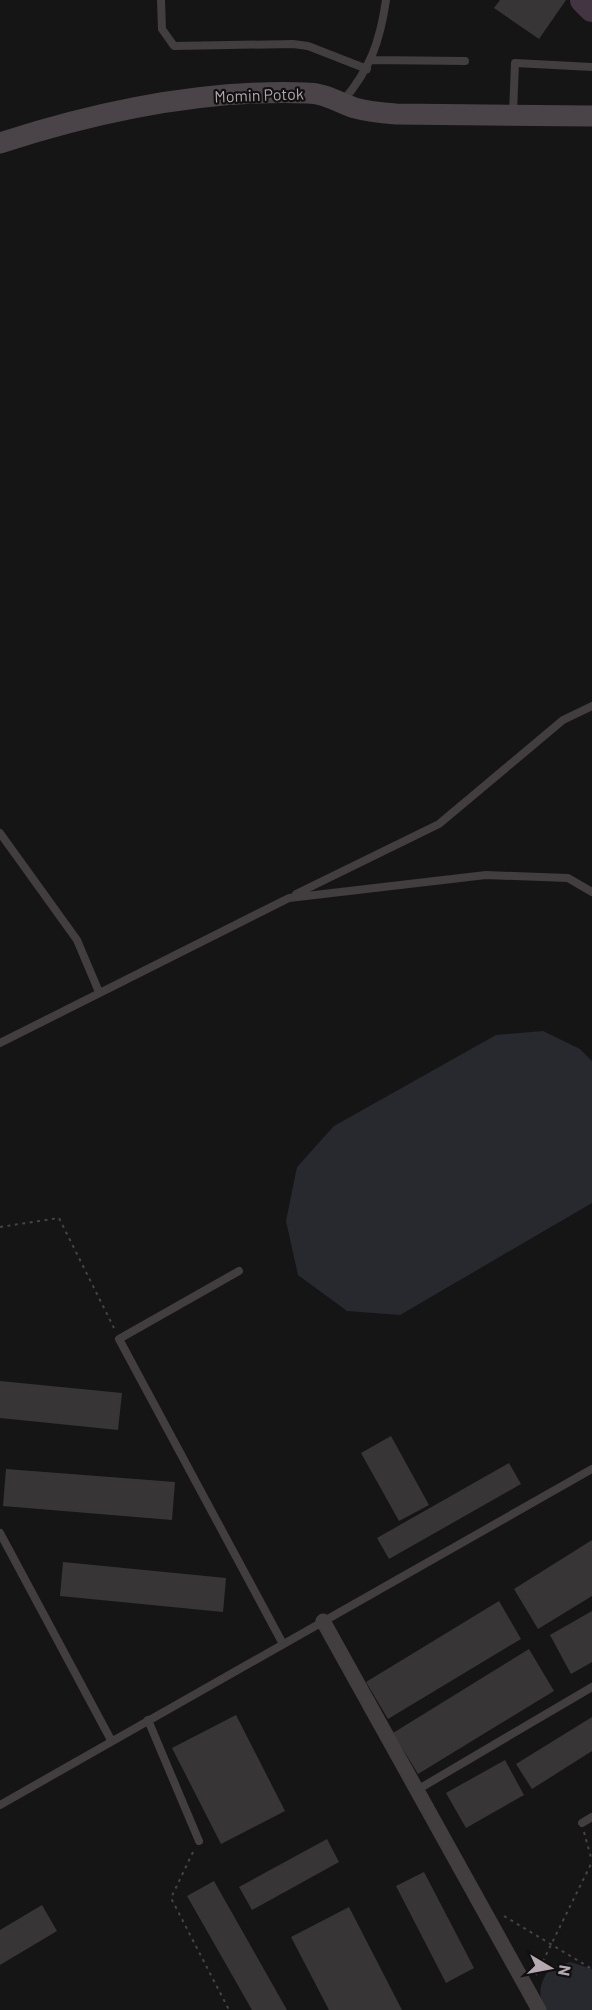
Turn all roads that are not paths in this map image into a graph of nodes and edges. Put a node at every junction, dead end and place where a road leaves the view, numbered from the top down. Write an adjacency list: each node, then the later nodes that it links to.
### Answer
1 (161, 0): 6 (lane)
2 (386, 0): 3 (lane)
3 (372, 60): 4 (lane); 6 (lane)
4 (465, 61)
5 (592, 67): 8 (lane)
6 (367, 69): 7 (lane)
7 (342, 102): 8 (street, Momin Potok); 10 (street, Momin Potok)
8 (513, 115): 9 (street, Momin Potok)
9 (592, 116)
10 (0, 143)
11 (592, 706): 14 (lane)
12 (0, 832): 15 (lane)
13 (592, 892): 14 (lane)
14 (289, 898): 15 (lane)
15 (99, 992): 16 (lane)
16 (0, 1043)
17 (239, 1271): 21 (lane)
18 (592, 1469): 20 (lane)
19 (0, 1533): 24 (lane)
20 (323, 1622): 21 (lane); 25 (street)
21 (283, 1644): 23 (lane)
22 (592, 1687): 25 (lane)
23 (148, 1720): 24 (lane); 29 (lane)
24 (111, 1740): 26 (lane)
25 (417, 1790): 30 (street)
26 (0, 1805)
27 (592, 1817): 28 (lane)
28 (582, 1823)
29 (199, 1840)
30 (539, 2010)

